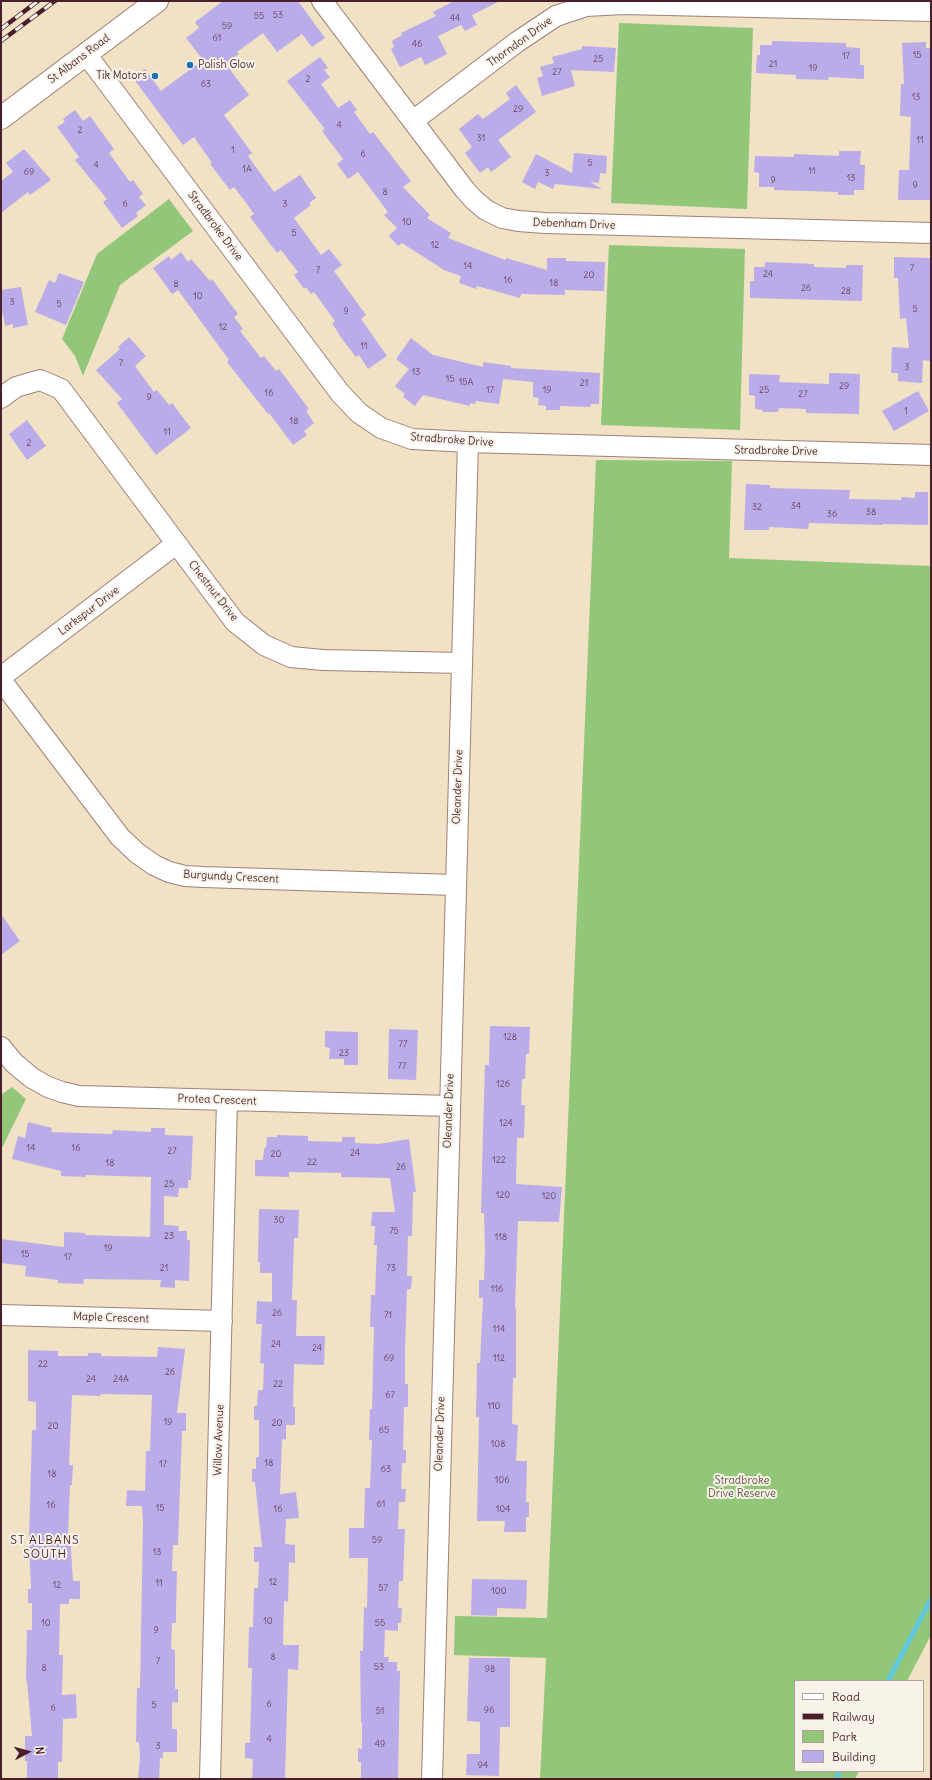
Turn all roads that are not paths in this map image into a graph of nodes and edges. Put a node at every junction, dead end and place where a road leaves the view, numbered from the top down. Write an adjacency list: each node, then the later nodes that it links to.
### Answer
1 (157, 1): 4 (main road, St Albans Road)
2 (322, 1): 6 (street, Debenham Drive)
3 (931, 11): 6 (street, Thorndon Drive)
4 (86, 54): 5 (main road, St Albans Road); 9 (street, Stradbroke Drive)
5 (1, 118)
6 (413, 121): 7 (street, Debenham Drive)
7 (931, 234)
8 (1, 398): 11 (street, Chestnut Drive)
9 (468, 442): 10 (street, Stradbroke Drive); 12 (street, Oleander Drive)
10 (931, 455)
11 (176, 544): 12 (street, Chestnut Drive); 13 (street, Larkspur Drive)
12 (462, 663): 14 (street, Oleander Drive)
13 (1, 678): 14 (street, Burgundy Crescent)
14 (455, 885): 17 (street, Oleander Drive)
15 (1, 1047): 16 (street, Protea Crescent)
16 (227, 1100): 17 (street, Protea Crescent); 19 (street, Willow Avenue)
17 (450, 1106): 22 (street, Oleander Drive)
18 (1, 1315): 19 (street, Maple Crescent); 20 (street)
19 (222, 1321): 21 (street, Willow Avenue)
20 (1, 1328)
21 (210, 1779)
22 (432, 1779)

